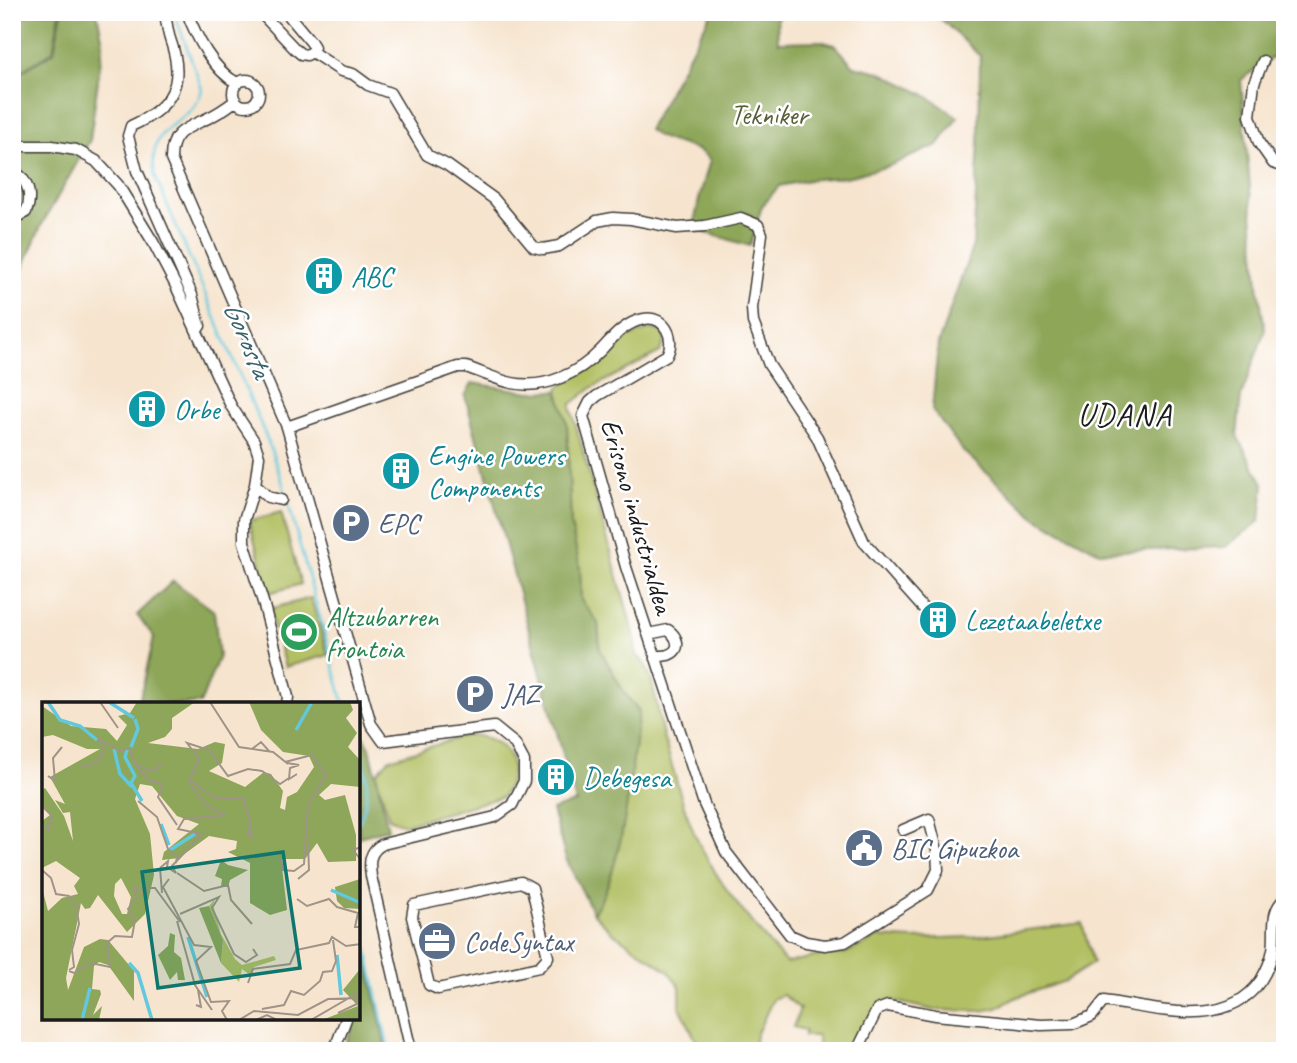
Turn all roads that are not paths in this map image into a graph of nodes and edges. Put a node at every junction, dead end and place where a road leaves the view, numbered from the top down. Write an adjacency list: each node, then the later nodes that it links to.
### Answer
1 (164, 12): 13 (street)
2 (187, 12): 7 (street)
3 (260, 12): 5 (street)
4 (286, 12): 5 (street)
5 (312, 52): 17 (street)
6 (1262, 61): 10 (street)
7 (237, 83): 8 (street); 8 (street)
8 (235, 101): 14 (street)
9 (12, 146): 13 (street)
10 (1285, 167)
11 (12, 170): 12 (street)
12 (12, 215)
13 (201, 337): 15 (street)
14 (287, 427): 18 (street, Erisono industrialdea); 26 (street)
15 (255, 485): 16 (street); 20 (street)
16 (281, 500)
17 (922, 607)
18 (648, 634): 19 (street, Erisono industrialdea); 19 (street, Erisono industrialdea)
19 (653, 652): 21 (street)
20 (287, 702)
21 (903, 830)
22 (1285, 899): 27 (street)
23 (419, 947): 23 (street)
24 (345, 1021): 25 (street)
25 (334, 1051)
26 (411, 1051)
27 (857, 1051)

